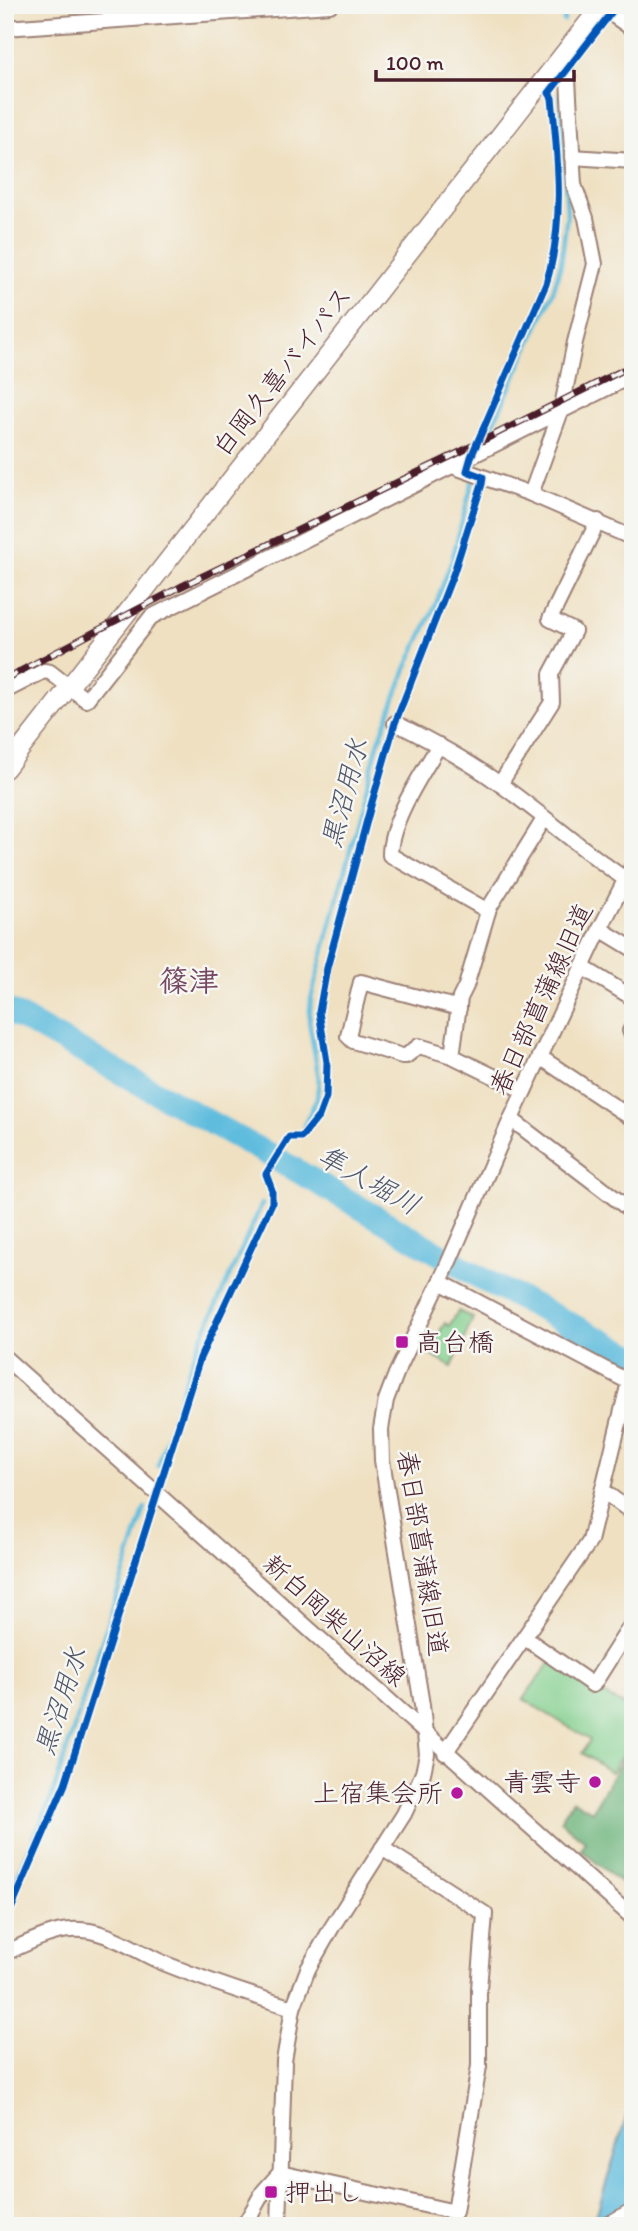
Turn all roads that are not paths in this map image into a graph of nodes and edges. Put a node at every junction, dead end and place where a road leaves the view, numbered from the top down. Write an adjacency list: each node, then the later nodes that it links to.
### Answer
1 (330, 5): 3 (street)
2 (600, 6): 4 (street); 5 (main road, 白岡久喜バイパス)
3 (5, 28)
4 (633, 29)
5 (559, 61): 6 (street); 14 (main road, 白岡久喜バイパス)
6 (572, 157): 7 (street); 9 (street)
7 (633, 162)
8 (633, 375): 9 (street)
9 (561, 411): 10 (street); 11 (street)
10 (452, 466): 11 (street); 14 (street)
11 (531, 494): 12 (street)
12 (598, 521): 13 (street); 19 (street)
13 (633, 538)
14 (68, 688): 15 (street); 18 (main road, 白岡久喜バイパス)
15 (5, 691)
16 (395, 723): 17 (street)
17 (439, 746): 19 (street); 23 (street)
18 (5, 769)
19 (500, 784): 20 (street)
20 (544, 819): 22 (street); 23 (street)
21 (633, 865): 22 (street, 春日部菖蒲線旧道)
22 (625, 879): 24 (street, 春日部菖蒲線旧道)
23 (488, 911): 28 (street)
24 (600, 929): 25 (street); 26 (street, 春日部菖蒲線旧道)
25 (633, 950)
26 (582, 967): 27 (street); 30 (street, 春日部菖蒲線旧道)
27 (633, 998)
28 (458, 1008): 29 (street); 29 (street)
29 (452, 1056): 31 (street)
30 (540, 1057): 31 (street, 春日部菖蒲線旧道); 33 (street)
31 (524, 1091): 32 (street, 春日部菖蒲線旧道)
32 (512, 1119): 34 (street); 35 (street, 春日部菖蒲線旧道)
33 (633, 1119)
34 (633, 1212)
35 (442, 1277): 37 (street); 41 (street, 春日部菖蒲線旧道)
36 (5, 1358): 41 (street, 新白岡柴山沼線)
37 (603, 1492): 38 (street); 40 (street)
38 (633, 1513)
39 (633, 1622): 40 (street)
40 (525, 1638): 42 (street)
41 (426, 1736): 42 (street, 新白岡柴山沼線); 43 (street, 春日部菖蒲線旧道)
42 (445, 1753): 44 (street, 新白岡柴山沼線)
43 (382, 1848): 46 (street, 春日部菖蒲線旧道); 47 (street)
44 (633, 1918)
45 (5, 1953): 46 (street)
46 (293, 2008): 47 (street, 春日部菖蒲線旧道)
47 (280, 2174): 49 (street); 50 (street, 春日部菖蒲線旧道)
48 (633, 2212): 51 (main road)
49 (244, 2226)
50 (279, 2226)
51 (609, 2226)

